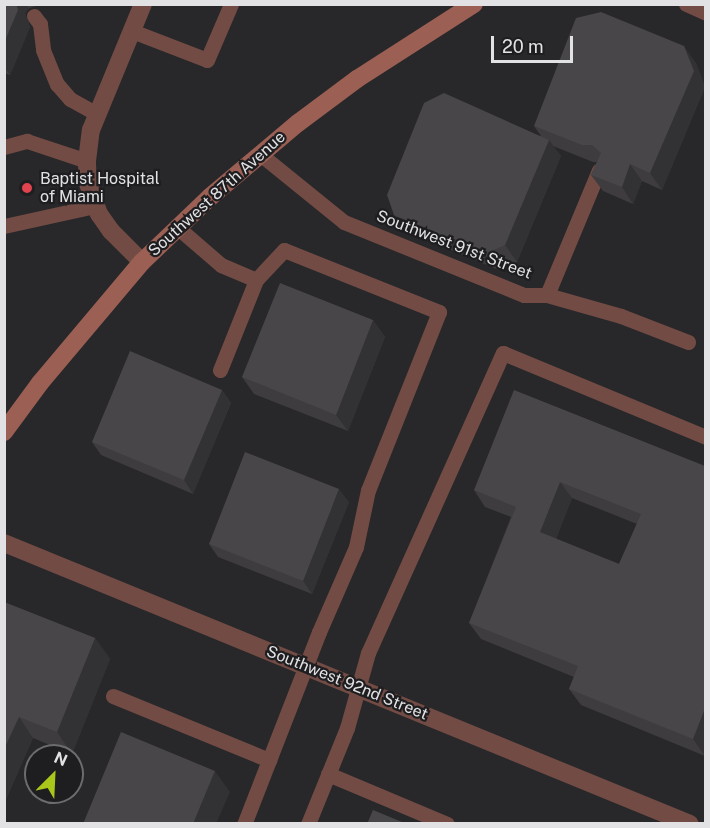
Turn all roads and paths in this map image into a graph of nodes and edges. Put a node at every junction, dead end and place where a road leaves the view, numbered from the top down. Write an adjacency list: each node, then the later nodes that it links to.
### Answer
1 (143, 4): 7 (street)
2 (231, 4): 7 (lane)
3 (474, 4): 10 (main road, Southwest 87th Avenue)
4 (686, 4): 5 (lane)
5 (705, 13)
6 (34, 16): 8 (lane)
7 (132, 31): 8 (street)
8 (97, 114): 11 (street)
9 (4, 147): 11 (lane)
10 (260, 154): 15 (main road, Southwest 87th Avenue); 18 (lane, Southwest 91st Street)
11 (87, 161): 13 (street)
12 (599, 170): 18 (lane)
13 (96, 206): 14 (lane); 16 (street)
14 (4, 226)
15 (177, 227): 16 (main road, Southwest 87th Avenue); 17 (lane)
16 (142, 262): 21 (main road, Southwest 87th Avenue)
17 (256, 280): 20 (lane); 24 (lane)
18 (547, 295): 19 (lane, Southwest 91st Street)
19 (688, 342)
20 (220, 370)
21 (4, 432)
22 (705, 437): 25 (lane)
23 (4, 543): 24 (street, Southwest 92nd Street)
24 (306, 667): 25 (street, Southwest 92nd Street); 27 (lane)
25 (361, 688): 28 (lane); 29 (street, Southwest 92nd Street)
26 (113, 696): 27 (lane)
27 (269, 760): 30 (lane)
28 (328, 774): 31 (lane); 32 (lane)
29 (658, 818): 33 (street, Southwest 92nd Street)
30 (244, 824)
31 (308, 824)
32 (447, 824)
33 (690, 824)

